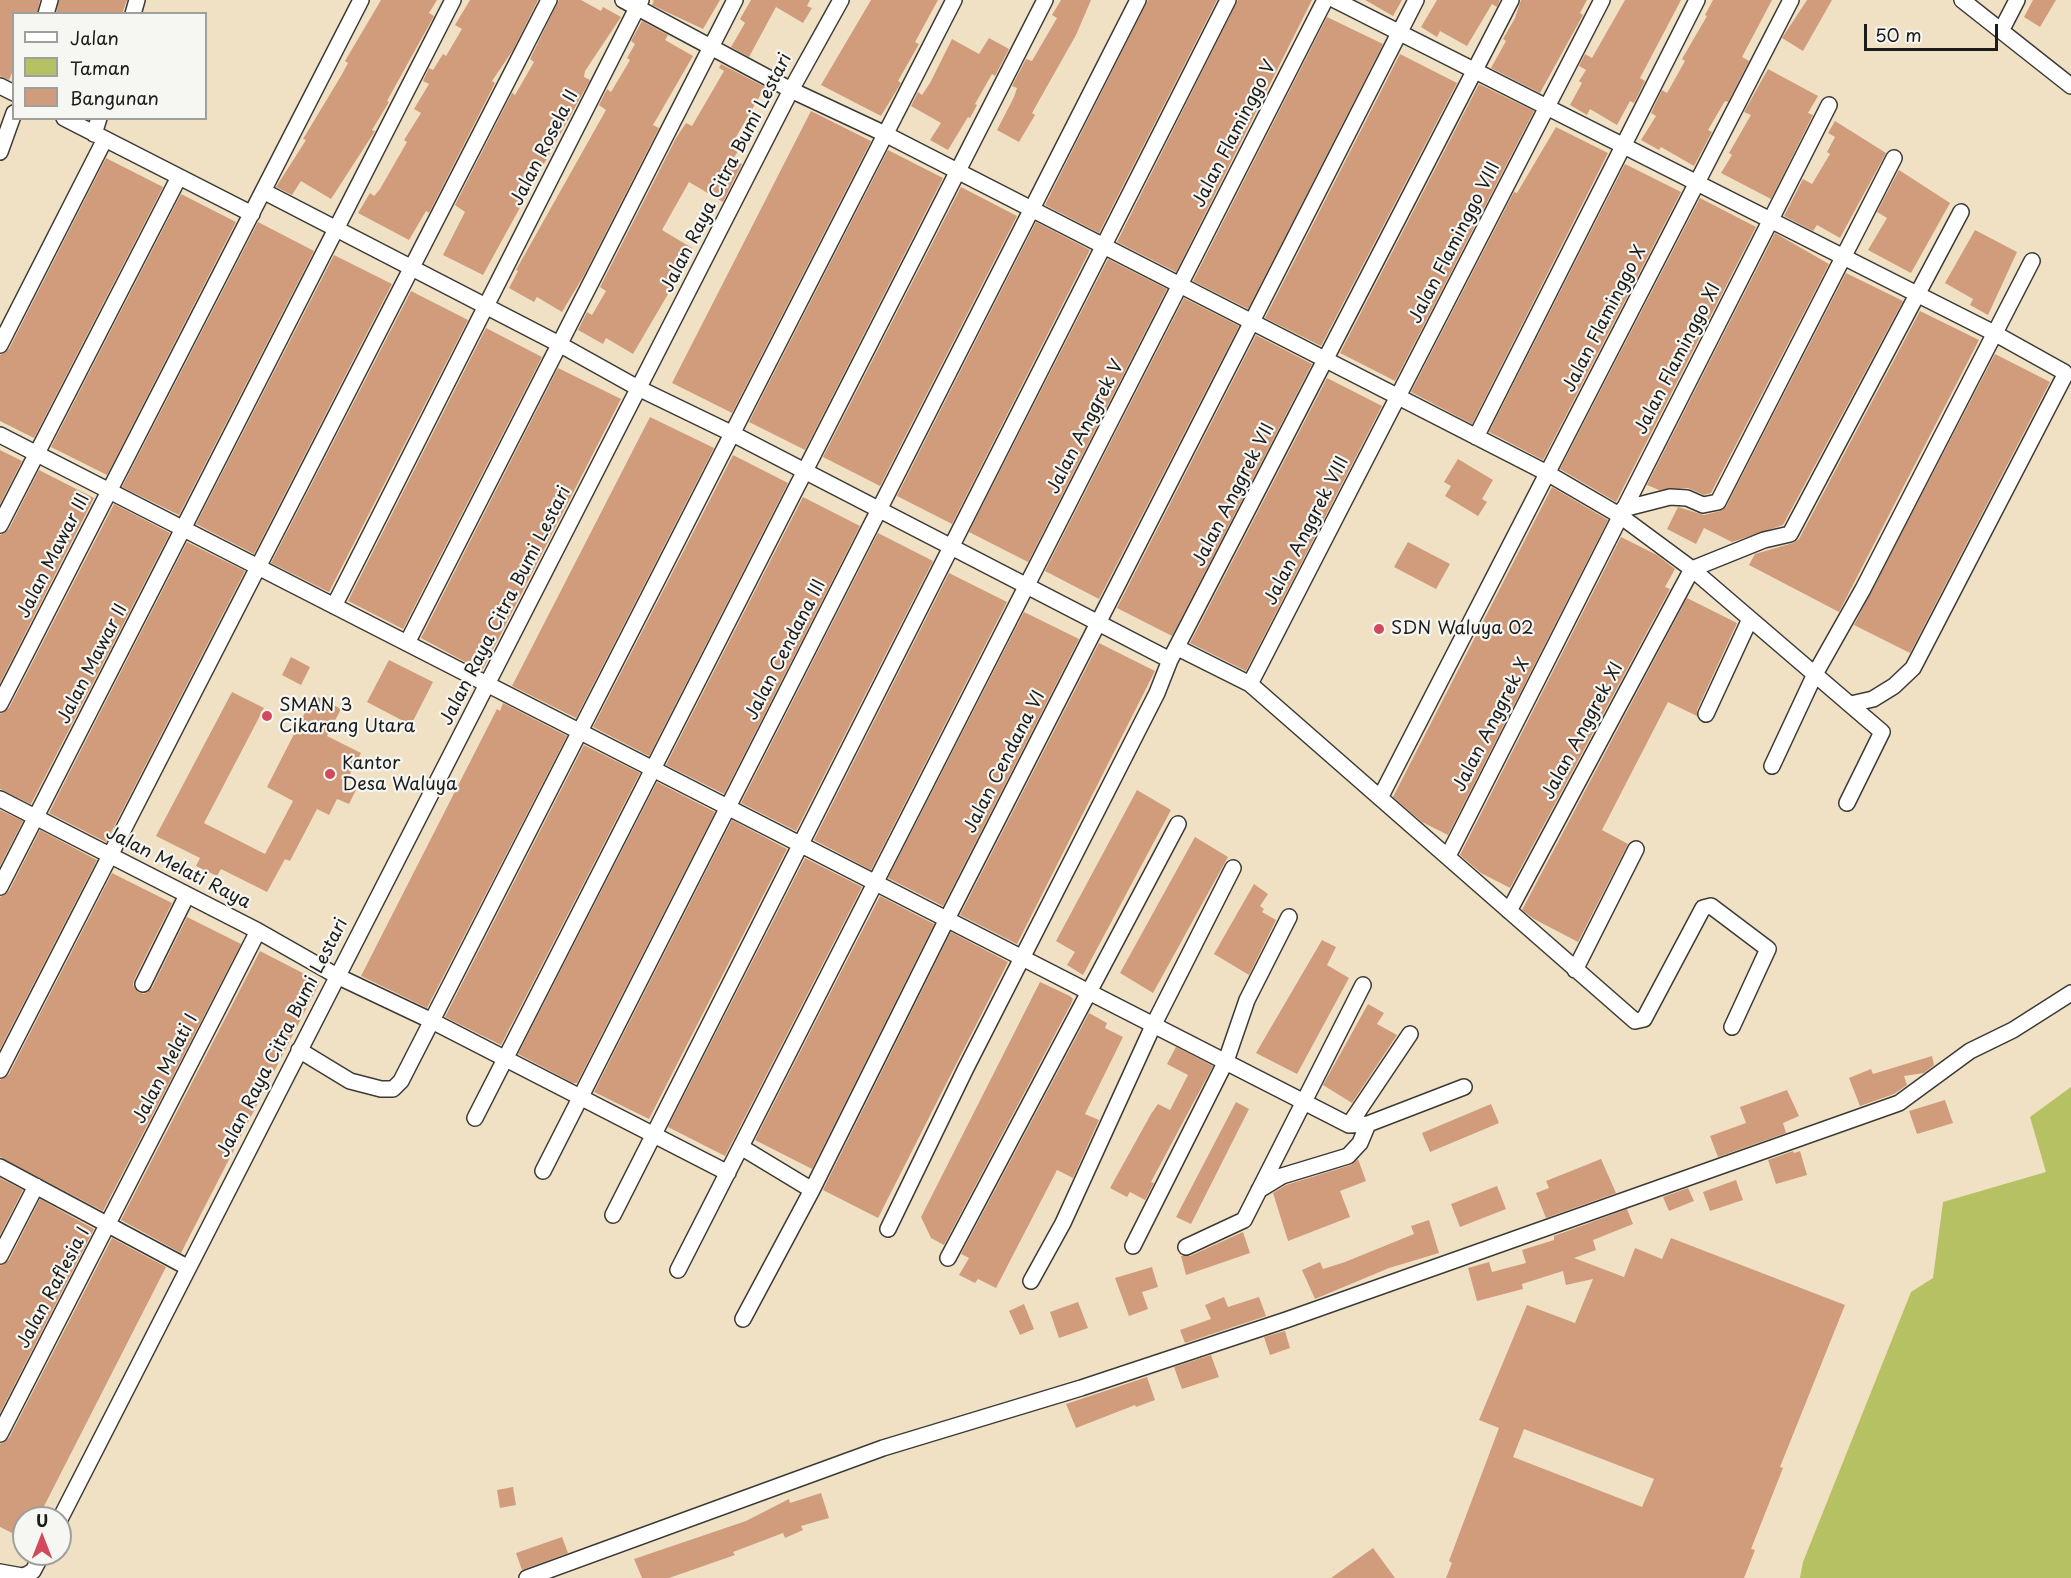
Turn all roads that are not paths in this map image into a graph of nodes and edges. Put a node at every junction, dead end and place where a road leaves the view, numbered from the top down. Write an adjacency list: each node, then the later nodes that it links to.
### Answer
1 (362, 0): 39 (street, Jalan Mawar III)
2 (453, 0): 44 (street, Jalan Mawar II)
3 (549, 0): 48 (street)
4 (623, 0): 20 (street)
5 (735, 0): 23 (street)
6 (841, 0): 26 (street, Jalan Raya Citra Bumi Lestari)
7 (954, 0): 32 (street)
8 (1045, 0): 36 (street)
9 (1138, 0): 40 (street, Jalan Cendana III)
10 (1228, 0): 45 (street)
11 (1324, 0): 49 (street, Jalan Flaminggo V)
12 (1335, 0): 22 (street)
13 (1416, 0): 22 (street, Jalan Cendana VI)
14 (1511, 0): 24 (street, Jalan Anggrek VII)
15 (1602, 0): 28 (street, Jalan Flaminggo VIII)
16 (1697, 0): 33 (street)
17 (1791, 0): 38 (street, Jalan Flaminggo X)
18 (1962, 0): 21 (street)
19 (2017, 0): 21 (street)
20 (639, 4): 23 (street); 51 (street, Jalan Rosela II)
21 (2001, 31): 25 (street)
22 (1399, 33): 24 (street); 52 (street, Jalan Cendana VI)
23 (711, 45): 26 (street); 54 (street)
24 (1473, 70): 28 (street); 56 (street, Jalan Anggrek VII)
25 (2071, 86)
26 (791, 90): 32 (street); 57 (street, Jalan Raya Citra Bumi Lestari)
27 (1829, 105): 43 (street, Jalan Flaminggo XI)
28 (1547, 107): 33 (street); 58 (street, Jalan Flaminggo VIII)
29 (12, 119): 34 (street)
30 (70, 120): 31 (street)
31 (99, 130): 37 (street); 55 (street)
32 (885, 134): 36 (street); 59 (street)
33 (1623, 146): 38 (street); 61 (street)
34 (0, 152)
35 (1894, 158): 46 (street)
36 (958, 171): 40 (street); 63 (street)
37 (179, 177): 42 (street); 62 (street)
38 (1697, 183): 43 (street); 64 (street, Jalan Flaminggo X)
39 (263, 191): 42 (street, Jalan Mawar III); 44 (street)
40 (1031, 209): 45 (street); 66 (street, Jalan Cendana III)
41 (1961, 212): 50 (street)
42 (252, 214): 65 (street, Jalan Mawar III)
43 (1770, 220): 46 (street); 67 (street, Jalan Flaminggo XI)
44 (337, 229): 48 (street); 69 (street, Jalan Mawar II)
45 (1104, 246): 49 (street); 70 (street)
46 (1844, 258): 50 (street); 67 (street)
47 (2032, 261): 53 (street)
48 (412, 268): 51 (street); 71 (street)
49 (1179, 285): 52 (street); 73 (street, Jalan Anggrek V)
50 (1918, 295): 53 (street); 72 (street)
51 (486, 306): 54 (street); 74 (street, Jalan Rosela II)
52 (1252, 322): 56 (street); 76 (street, Jalan Cendana VI)
53 (1994, 333): 79 (street); 83 (street)
54 (559, 344): 57 (street); 77 (street)
55 (0, 345)
56 (1325, 360): 58 (street); 78 (street, Jalan Anggrek VII)
57 (638, 388): 59 (street); 80 (street, Jalan Raya Citra Bumi Lestari)
58 (1397, 397): 61 (street); 81 (street, Jalan Anggrek VIII)
59 (733, 434): 63 (street); 85 (street)
60 (0, 435): 62 (street)
61 (1476, 437): 64 (street)
62 (37, 454): 65 (street); 68 (street)
63 (805, 471): 66 (street); 87 (street)
64 (1548, 473): 67 (street); 88 (street, Jalan Flaminggo X)
65 (109, 491): 69 (street); 82 (street, Jalan Mawar III)
66 (879, 509): 70 (street); 91 (street, Jalan Cendana III)
67 (1621, 512): 72 (street); 97 (street, Jalan Anggrek X)
68 (0, 525)
69 (184, 529): 71 (street); 92 (street, Jalan Mawar II)
70 (952, 547): 73 (street); 94 (street)
71 (258, 567): 74 (street); 96 (street)
72 (1692, 569): 75 (street); 102 (street, Jalan Anggrek XI)
73 (1027, 586): 76 (street); 99 (street, Jalan Anggrek V)
74 (334, 606): 77 (street)
75 (1750, 619): 79 (street); 84 (street)
76 (1098, 623): 78 (street); 104 (street, Jalan Cendana VI)
77 (407, 643): 80 (street)
78 (1174, 654): 81 (street); 106 (street, Jalan Anggrek VII)
79 (1815, 674): 83 (street); 86 (street)
80 (488, 684): 85 (street); 108 (street, Jalan Raya Citra Bumi Lestari)
81 (1250, 684): 88 (street)
82 (0, 704)
83 (1851, 704): 90 (street)
84 (1706, 714)
85 (580, 732): 87 (street); 113 (street)
86 (1772, 766)
87 (653, 769): 91 (street); 118 (street)
88 (1380, 798): 97 (street)
89 (0, 799): 92 (street, Jalan Melati Raya)
90 (1847, 803)
91 (728, 807): 94 (street); 122 (street, Jalan Cendana III)
92 (36, 818): 96 (street, Jalan Melati Raya); 100 (street, Jalan Mawar II)
93 (1178, 824): 111 (street)
94 (801, 845): 99 (street); 127 (street)
95 (1636, 849): 107 (street)
96 (110, 855): 101 (street, Jalan Melati Raya); 120 (street)
97 (1448, 856): 102 (street)
98 (1233, 868): 114 (street)
99 (875, 883): 104 (street); 128 (street, Jalan Anggrek V)
100 (0, 887)
101 (186, 895): 105 (street, Jalan Melati Raya); 109 (street)
102 (1509, 911): 107 (street)
103 (1289, 917): 119 (street)
104 (947, 919): 106 (street); 133 (street, Jalan Cendana VI)
105 (258, 931): 108 (street, Jalan Melati Raya); 136 (street, Jalan Melati I)
106 (1023, 958): 111 (street); 137 (street, Jalan Anggrek VII)
107 (1575, 970): 115 (street)
108 (337, 976): 113 (street, Jalan Melati Raya); 117 (street, Jalan Raya Citra Bumi Lestari)
109 (143, 984)
110 (1363, 985): 123 (street)
111 (1089, 992): 114 (street); 141 (street)
112 (2071, 993): 150 (street)
113 (432, 1021): 117 (street); 118 (street, Jalan Melati Raya)
114 (1153, 1026): 119 (street); 144 (street)
115 (1732, 1027)
116 (1410, 1034): 126 (street)
117 (299, 1050): 142 (street, Jalan Raya Citra Bumi Lestari)
118 (505, 1059): 122 (street, Jalan Melati Raya); 124 (street)
119 (1226, 1061): 123 (street); 138 (street)
120 (0, 1070)
121 (1464, 1087): 125 (street)
122 (581, 1098): 127 (street, Jalan Melati Raya); 130 (street, Jalan Cendana III)
123 (1304, 1101): 126 (street); 134 (street)
124 (475, 1118)
125 (1368, 1124): 126 (street); 134 (street)
126 (1349, 1125)
127 (654, 1135): 131 (street, Jalan Melati Raya); 135 (street)
128 (741, 1147): 131 (street, Jalan Anggrek V); 133 (street)
129 (0, 1167): 132 (street)
130 (543, 1171)
131 (728, 1173): 143 (street, Jalan Anggrek V)
132 (36, 1186): 136 (street); 140 (street)
133 (812, 1190): 145 (street, Jalan Cendana VI)
134 (1259, 1190): 139 (street)
135 (613, 1215)
136 (110, 1224): 142 (street); 146 (street, Jalan Raflesia I)
137 (888, 1229)
138 (1133, 1246)
139 (1186, 1247)
140 (0, 1256)
141 (948, 1258)
142 (187, 1267): 147 (street, Jalan Raya Citra Bumi Lestari)
143 (678, 1270)
144 (1031, 1281)
145 (743, 1319)
146 (0, 1434)
147 (67, 1506)
148 (36, 1566): 149 (street)
149 (0, 1572)
150 (527, 1578)

